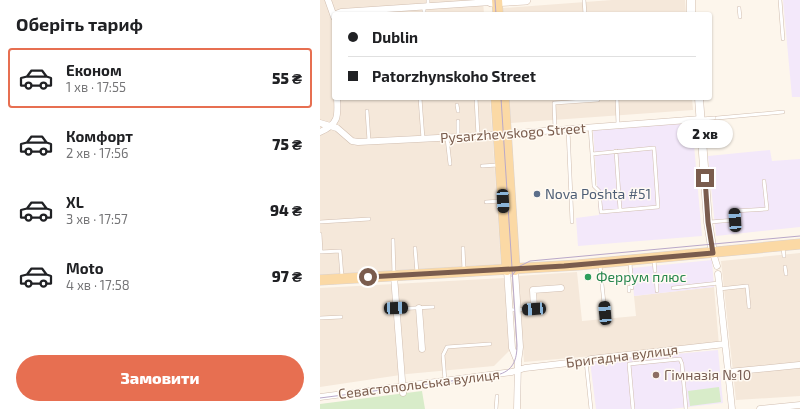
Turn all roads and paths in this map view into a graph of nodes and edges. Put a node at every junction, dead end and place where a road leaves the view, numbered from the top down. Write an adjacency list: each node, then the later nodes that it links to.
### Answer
1 (328, 0): 10 (street)
2 (428, 0): 9 (lane)
3 (526, 0): 7 (main road)
4 (584, 0): 14 (lane)
5 (690, 0): 15 (street)
6 (780, 0): 17 (lane)
7 (494, 1): 9 (street); 12 (main road); 13 (main road)
8 (739, 8): 16 (lane)
9 (425, 9): 11 (street)
10 (333, 12)
11 (341, 12)
12 (491, 12)
13 (497, 12)
14 (585, 12)
15 (691, 12)
16 (740, 17)
17 (783, 39)
18 (338, 100): 33 (street)
19 (420, 100): 43 (lane)
20 (476, 100): 40 (lane)
21 (496, 100): 39 (main road)
22 (504, 100): 39 (main road)
23 (598, 100): 37 (lane)
24 (617, 100): 34 (lane)
25 (699, 100): 30 (street)
26 (457, 105): 28 (lane)
27 (367, 111): 44 (lane)
28 (458, 111)
29 (783, 112): 30 (lane)
30 (700, 119): 34 (street, Pysarzhevskogo Street); 57 (street)
31 (458, 120): 41 (lane)
32 (320, 123): 33 (street, Pysarzhevskogo Street)
33 (331, 126): 38 (street); 44 (street, Pysarzhevskogo Street)
34 (618, 126): 35 (street, Pysarzhevskogo Street)
35 (590, 127): 36 (street, Pysarzhevskogo Street); 46 (lane)
36 (568, 129): 37 (street, Pysarzhevskogo Street); 56 (lane)
37 (555, 130): 39 (street, Pysarzhevskogo Street)
38 (320, 132)
39 (502, 133): 40 (street, Pysarzhevskogo Street); 48 (main road); 69 (main road)
40 (478, 136): 41 (street, Pysarzhevskogo Street)
41 (458, 137): 42 (street, Pysarzhevskogo Street)
42 (447, 138): 43 (street, Pysarzhevskogo Street); 47 (lane)
43 (423, 139): 44 (street, Pysarzhevskogo Street)
44 (369, 142)
45 (616, 151): 46 (lane); 53 (lane); 53 (lane)
46 (592, 154): 53 (lane)
47 (450, 164)
48 (500, 165): 49 (lane); 51 (main road)
49 (482, 166)
50 (764, 180): 57 (lane)
51 (503, 201): 52 (lane); 69 (main road)
52 (486, 202)
53 (620, 210)
54 (369, 219): 55 (lane)
55 (320, 222)
56 (572, 222)
57 (708, 222): 63 (street)
58 (320, 234): 77 (lane)
59 (393, 240): 75 (lane)
60 (800, 244): 63 (main road)
61 (415, 248): 74 (lane)
62 (463, 248): 71 (lane)
63 (713, 253): 64 (main road); 67 (street)
64 (654, 259): 66 (main road); 70 (lane)
65 (600, 264): 66 (main road); 69 (main road); 91 (lane)
66 (628, 264): 82 (lane)
67 (717, 266)
68 (785, 267): 73 (lane)
69 (511, 270): 71 (main road); 89 (street); 90 (street)
70 (655, 271)
71 (464, 272): 74 (main road)
72 (718, 274): 79 (street)
73 (786, 274)
74 (417, 275): 75 (main road)
75 (394, 276): 77 (main road); 86 (street)
76 (656, 276): 83 (lane)
77 (342, 279): 78 (main road)
78 (320, 280)
79 (719, 286): 81 (lane); 85 (lane); 95 (street)
80 (561, 288): 88 (street)
81 (673, 288)
82 (630, 289)
83 (657, 291)
84 (434, 307): 87 (lane)
85 (749, 307)
86 (396, 308): 87 (lane); 103 (street)
87 (419, 308): 96 (street)
88 (534, 309): 90 (lane)
89 (510, 310): 90 (lane); 98 (street)
90 (517, 310): 98 (street)
91 (605, 313)
92 (341, 317): 93 (lane)
93 (320, 318)
94 (490, 344): 102 (lane)
95 (726, 344): 97 (street, Бригадна вулиця); 101 (street)
96 (422, 349)
97 (586, 361): 100 (street, Бригадна вулиця); 110 (lane)
98 (518, 363): 100 (street)
99 (799, 365): 101 (street)
100 (518, 370): 102 (street, Севастопольська вулиця); 109 (street)
101 (728, 372): 113 (street)
102 (445, 380): 103 (street, Севастопольська вулиця)
103 (403, 386): 104 (street); 105 (street, Севастопольська вулиця)
104 (403, 393)
105 (320, 396)
106 (497, 396): 108 (lane)
107 (800, 406): 114 (street)
108 (496, 409)
109 (517, 409)
110 (591, 409)
111 (634, 409): 112 (lane)
112 (686, 409)
113 (732, 409)
114 (760, 409)

